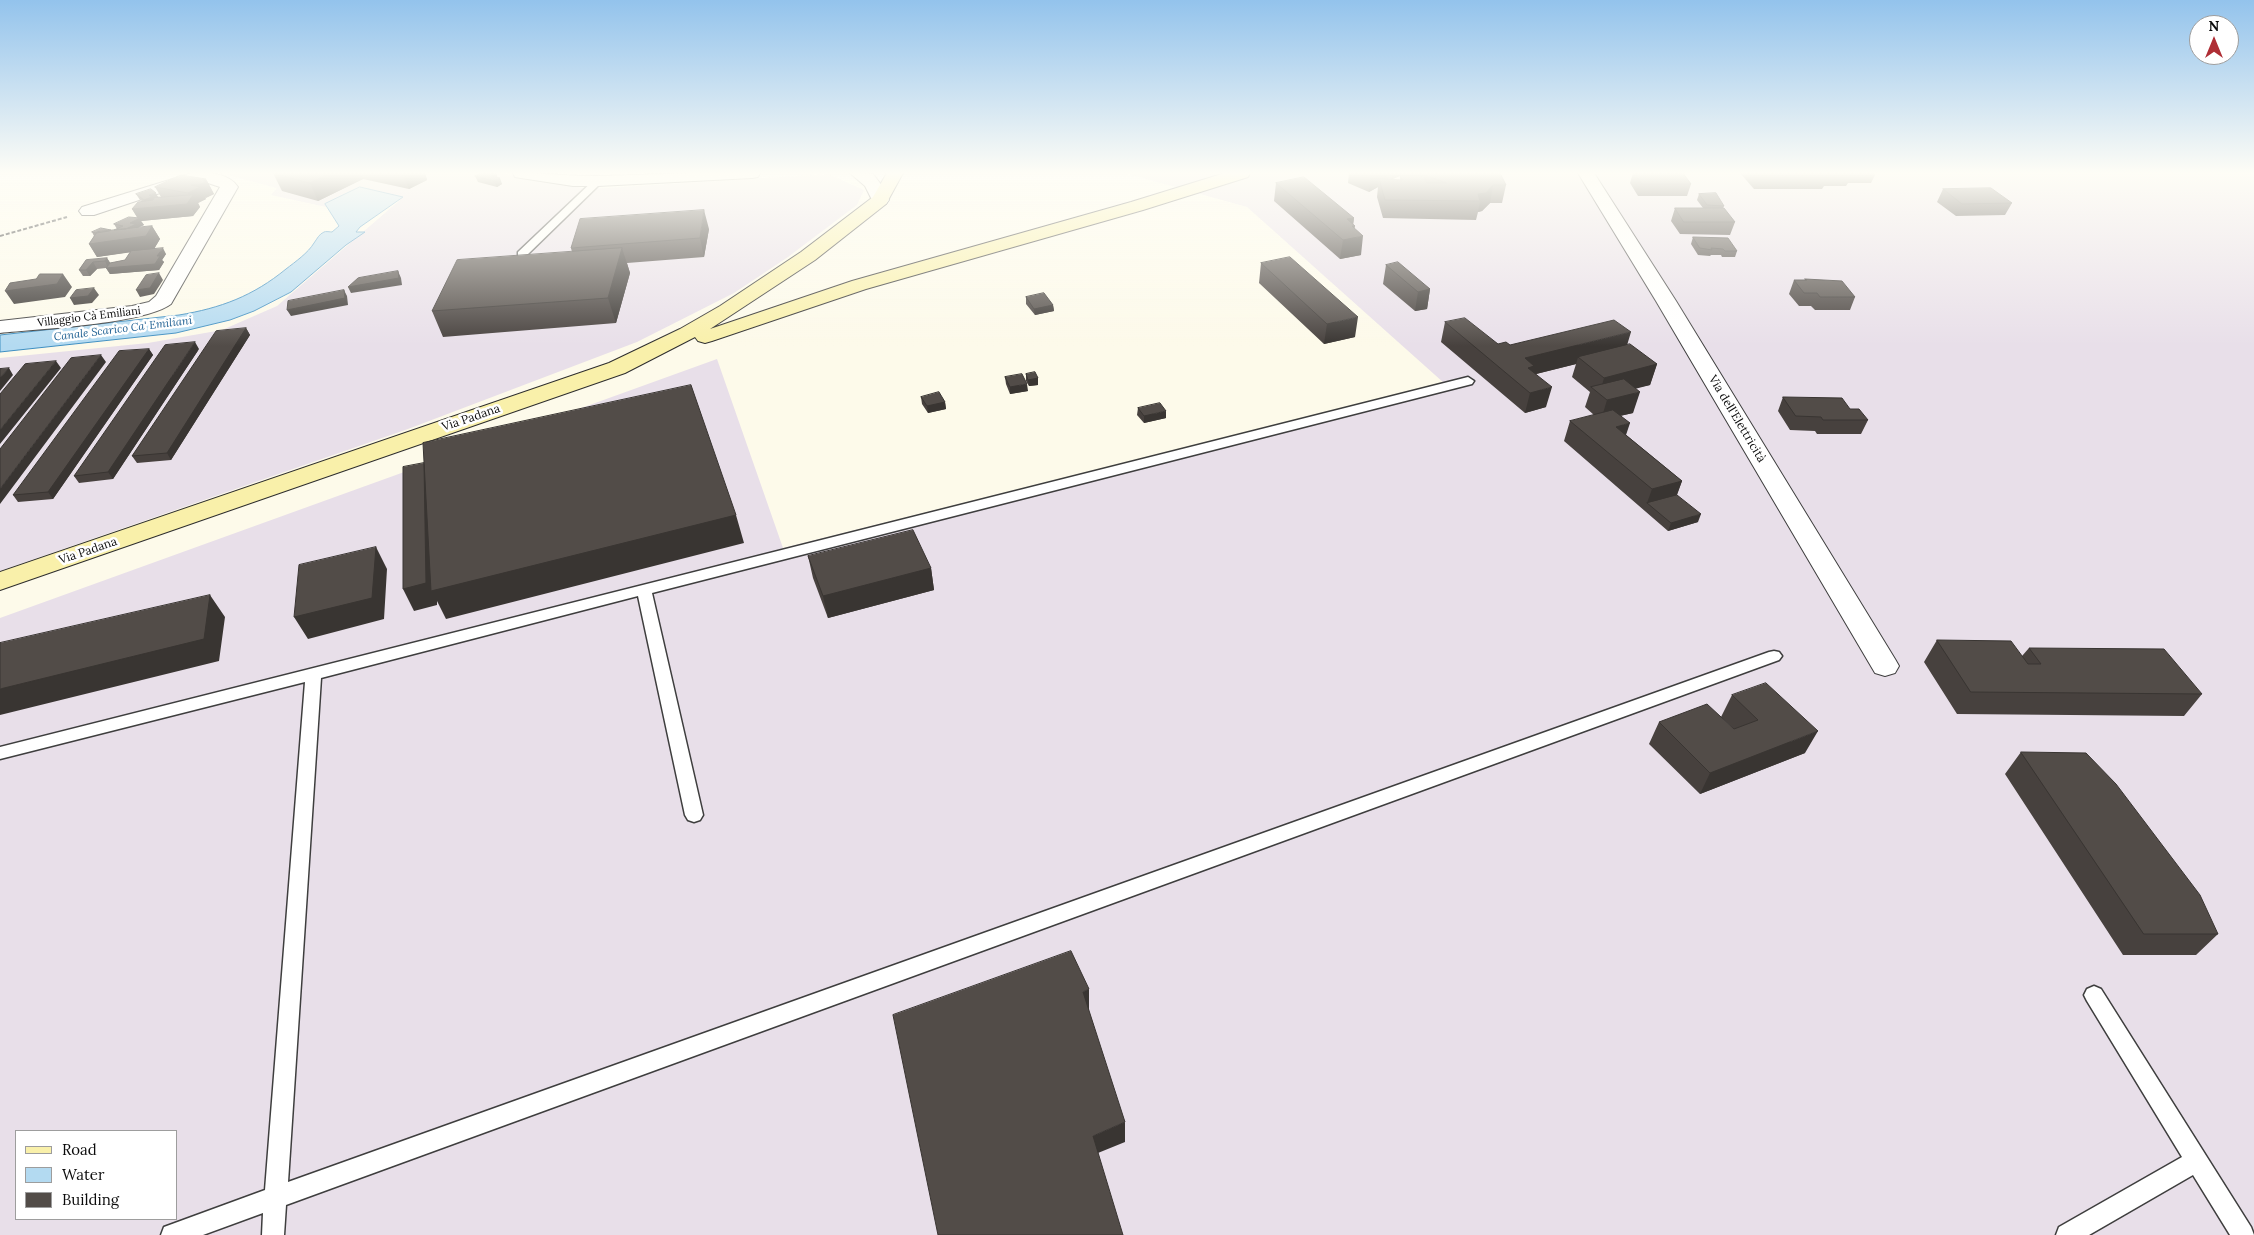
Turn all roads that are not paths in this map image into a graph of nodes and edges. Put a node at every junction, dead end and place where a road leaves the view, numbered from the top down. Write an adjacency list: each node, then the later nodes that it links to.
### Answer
1 (203, 231): 7 (street, Villaggio Cà Emiliani)
2 (546, 231): 6 (lane)
3 (841, 231): 8 (main road, Via Padana)
4 (1051, 231): 8 (main road)
5 (1622, 231): 13 (street, Via dell'Elettricità)
6 (522, 254)
7 (0, 327)
8 (617, 368): 10 (main road, Via Padana)
9 (1468, 381): 11 (lane)
10 (0, 582)
11 (644, 590): 14 (lane); 16 (lane)
12 (1774, 656): 19 (lane)
13 (1885, 666)
14 (313, 674): 15 (lane); 19 (lane)
15 (0, 753)
16 (694, 815)
17 (2094, 995): 18 (lane)
18 (2197, 1160): 22 (lane); 23 (lane)
19 (276, 1198): 20 (lane); 21 (lane)
20 (172, 1235)
21 (273, 1235)
22 (2067, 1235)
23 (2243, 1235)

